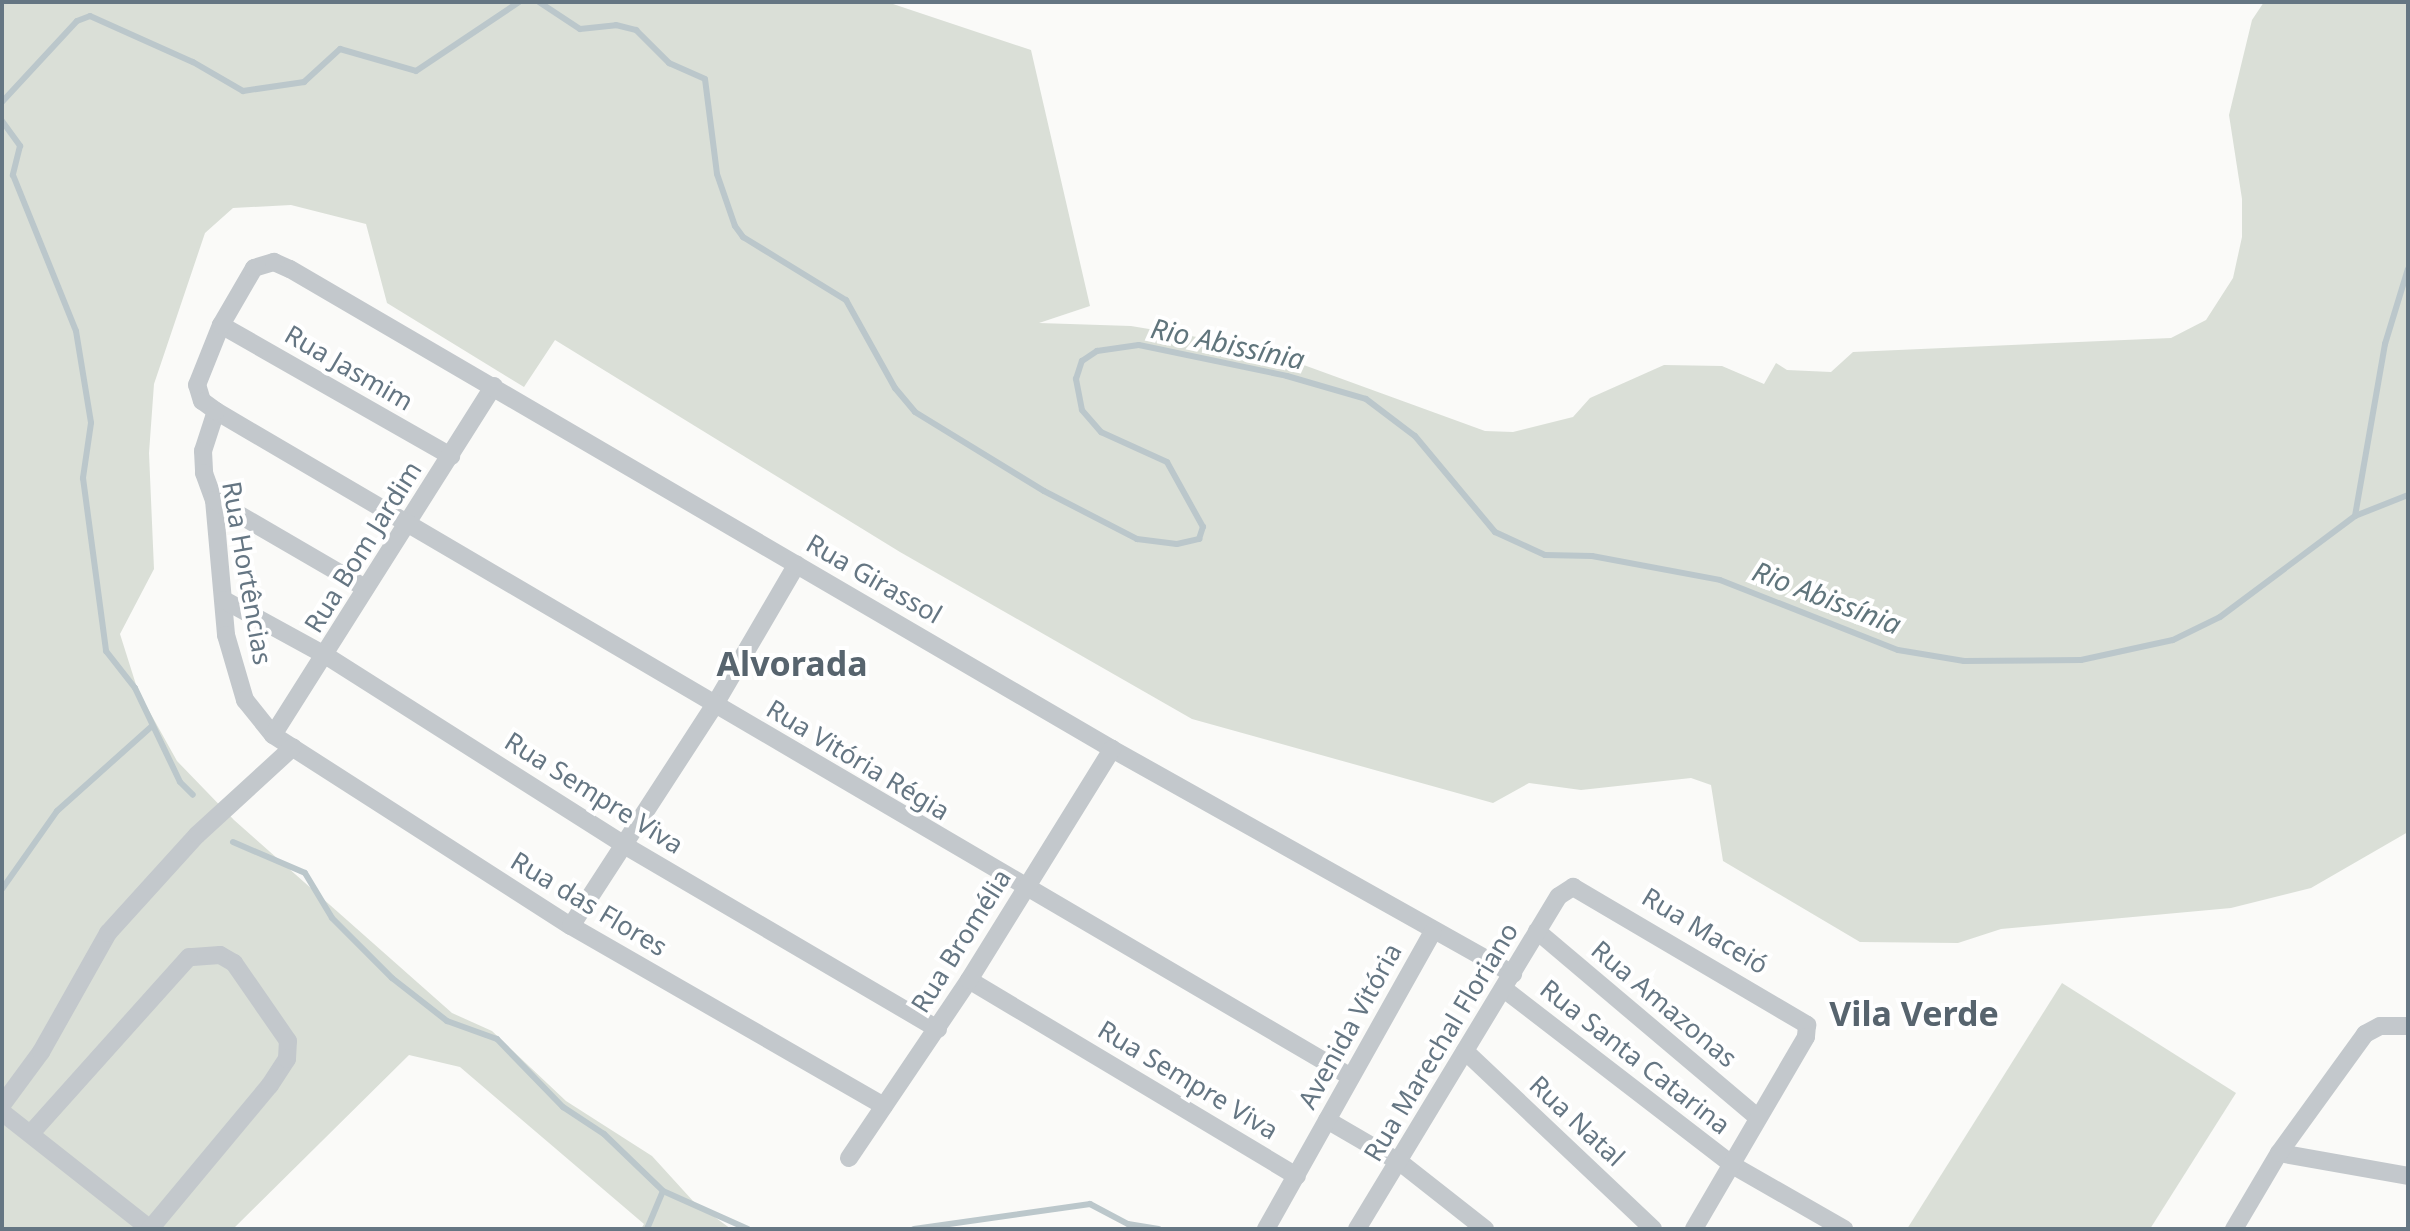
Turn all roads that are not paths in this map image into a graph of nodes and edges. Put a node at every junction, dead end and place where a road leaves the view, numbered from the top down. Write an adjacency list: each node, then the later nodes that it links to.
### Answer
1 (221, 325): 2 (street, Rua Girassol); 3 (street); 4 (street, Rua Jasmim)
2 (494, 386): 4 (street, Rua Bom Jardim); 7 (street, Rua Girassol)
3 (216, 411): 5 (street, Rua Hortências); 6 (street, Rua Vitória Régia)
4 (451, 456): 6 (street, Rua Bom Jardim)
5 (214, 500): 8 (street); 9 (street, Rua Hortências)
6 (410, 521): 8 (street, Rua Bom Jardim); 11 (street, Rua Vitória Régia)
7 (797, 564): 11 (street); 14 (street, Rua Girassol)
8 (365, 588): 10 (street, Rua Bom Jardim)
9 (224, 600): 10 (street, Rua Sempre Viva); 12 (street, Rua Hortências)
10 (325, 655): 12 (street, Rua Bom Jardim); 15 (street, Rua Sempre Viva)
11 (714, 706): 15 (street); 17 (street, Rua Vitória Régia)
12 (273, 735): 13 (street, Rua das Flores)
13 (293, 747): 18 (street, Rua das Flores); 27 (street)
14 (1112, 749): 17 (street, Rua Bromélia); 20 (street, Rua Girassol)
15 (624, 845): 18 (street); 24 (street, Rua Sempre Viva)
16 (1573, 887): 19 (street, Rua Marechal Floriano); 30 (street, Rua Maceió)
17 (1025, 889): 21 (street, Rua Bromélia); 26 (street, Rua Vitória Régia)
18 (571, 926): 28 (street, Rua das Flores)
19 (1537, 931): 22 (street, Rua Marechal Floriano); 30 (street, Rua Amazonas)
20 (1433, 932): 22 (street, Rua Santa Catarina); 26 (street, Avenida Vitória)
21 (969, 980): 24 (street, Rua Bromélia); 37 (street, Rua Sempre Viva)
22 (1508, 981): 25 (street, Rua Marechal Floriano); 36 (street, Rua Santa Catarina)
23 (2408, 1026): 33 (street)
24 (938, 1029): 28 (street, Rua Bromélia)
25 (1465, 1051): 35 (street, Rua Marechal Floriano); 42 (street, Rua Natal)
26 (1351, 1077): 31 (street, Avenida Vitória)
27 (2, 1105)
28 (884, 1106): 34 (street, Rua Bromélia)
29 (2, 1112): 32 (street)
30 (1757, 1117): 36 (street)
31 (1327, 1120): 35 (street); 37 (street, Avenida Vitória)
32 (31, 1133): 32 (street)
33 (2279, 1153): 38 (street); 45 (street)
34 (849, 1158)
35 (1401, 1163): 40 (street, Rua Marechal Floriano); 41 (street)
36 (1734, 1166): 43 (street); 44 (street, Rua Santa Catarina)
37 (1297, 1176): 39 (street, Avenida Vitória)
38 (2408, 1176)
39 (1266, 1229)
40 (1357, 1229)
41 (1485, 1229)
42 (1653, 1229)
43 (1694, 1229)
44 (1844, 1229)
45 (2234, 1229)

